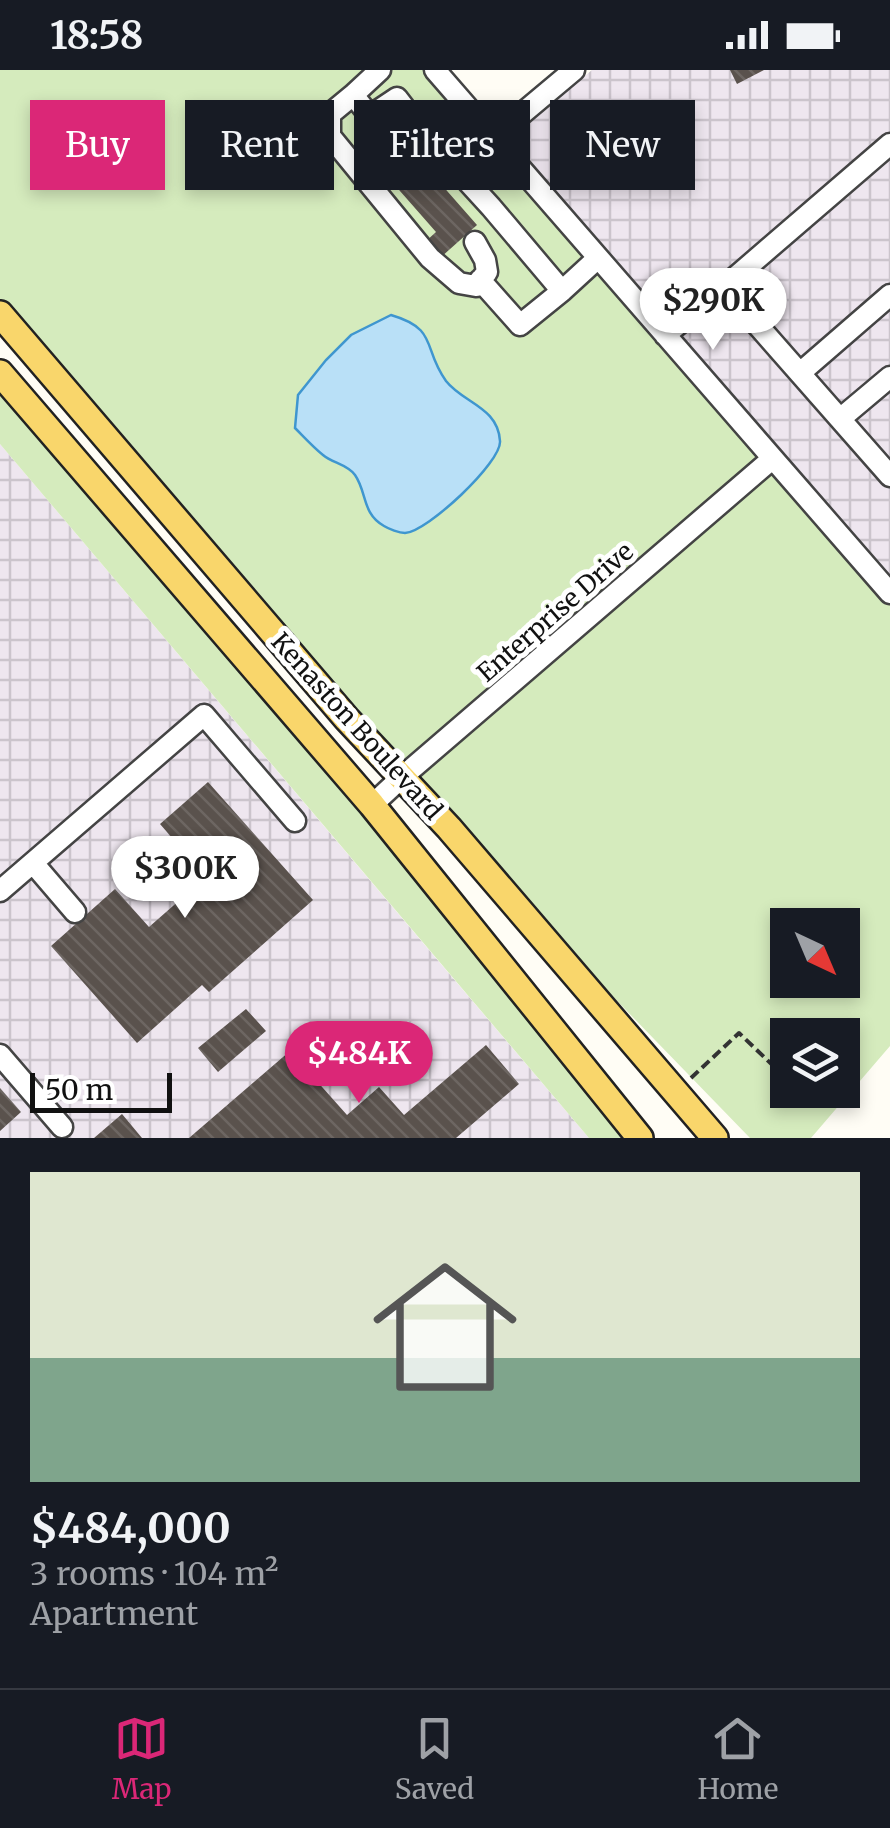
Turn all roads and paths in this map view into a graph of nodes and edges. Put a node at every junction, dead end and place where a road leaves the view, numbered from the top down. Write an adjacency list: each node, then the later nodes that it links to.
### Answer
1 (380, 70): 5 (street)
2 (435, 70): 6 (street)
3 (574, 70): 4 (street)
4 (549, 78): 7 (street)
5 (353, 95): 12 (street); 14 (street)
6 (461, 100)
7 (528, 100)
8 (890, 144): 13 (street)
9 (530, 180): 11 (street)
10 (475, 242): 12 (street)
11 (598, 258): 14 (street); 17 (street)
12 (480, 280): 14 (street)
13 (724, 287): 17 (street); 19 (street)
14 (562, 291)
15 (890, 296): 19 (street)
16 (0, 314): 25 (main road, Kenaston Boulevard)
17 (665, 336): 22 (street)
18 (0, 373): 26 (main road, Kenaston Boulevard)
19 (800, 373): 21 (street)
20 (890, 377): 21 (street)
21 (840, 419): 23 (street)
22 (772, 459): 24 (street); 25 (street, Enterprise Drive)
23 (890, 475)
24 (890, 592)
25 (401, 778): 26 (street, Enterprise Drive); 33 (main road, Kenaston Boulevard)
26 (372, 805): 35 (main road, Kenaston Boulevard)
27 (294, 821): 28 (street)
28 (34, 863): 29 (street); 30 (street)
29 (0, 892)
30 (75, 912)
31 (0, 1055): 34 (street)
32 (770, 1062): 33 (path)
33 (676, 1092): 36 (main road, Kenaston Boulevard)
34 (62, 1127)
35 (640, 1138)
36 (715, 1138)

